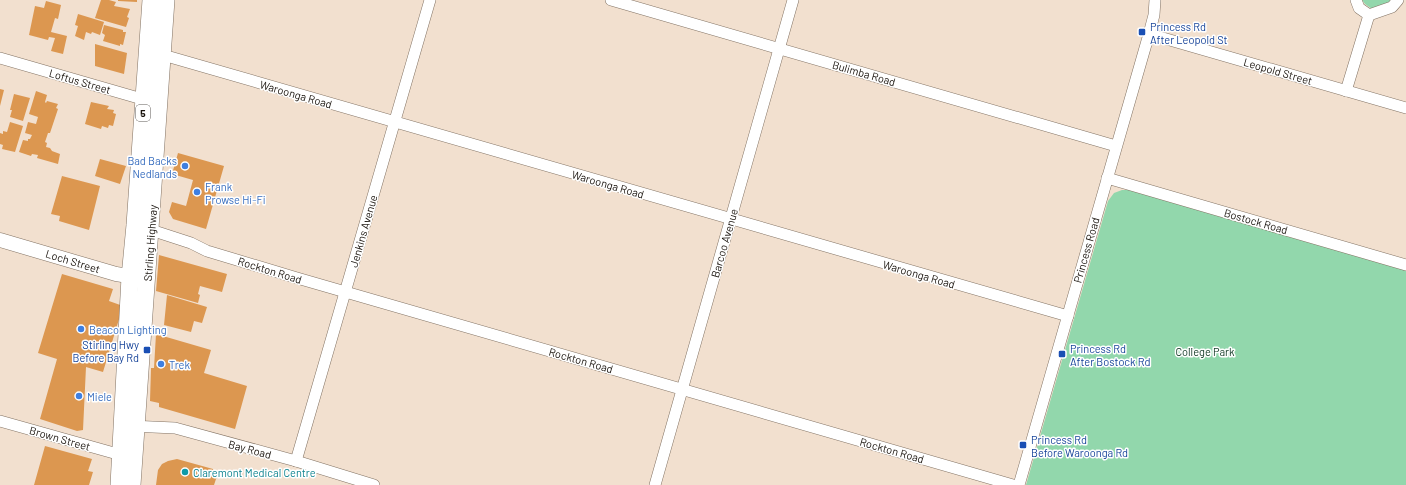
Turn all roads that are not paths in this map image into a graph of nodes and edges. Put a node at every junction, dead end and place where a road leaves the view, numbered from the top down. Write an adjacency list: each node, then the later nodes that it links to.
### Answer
1 (151, 0): 14 (highway, Stirling Highway / 5)
2 (166, 0): 14 (highway, Stirling Highway / 5)
3 (430, 0): 19 (street, Jenkins Avenue)
4 (611, 0): 13 (street, Bulimba Road)
5 (793, 0): 13 (street, Barcoo Avenue)
6 (1155, 0): 10 (street, Princess Road)
7 (1161, 0): 10 (street, Princess Road)
8 (1356, 0): 11 (street)
9 (1398, 0): 11 (street)
10 (1154, 15): 12 (street, Princess Road)
11 (1369, 15): 16 (street)
12 (1149, 34): 16 (street, Leopold Street); 20 (street, Princess Road)
13 (779, 48): 20 (street, Bulimba Road); 22 (street, Barcoo Avenue)
14 (155, 53): 17 (highway, Stirling Highway / 5); 19 (street, Waroonga Road)
15 (0, 58): 17 (street, Loftus Street)
16 (1346, 91): 18 (street, Leopold Street)
17 (152, 102): 23 (highway, Stirling Highway / 5); 26 (highway, Stirling Highway / 5)
18 (1406, 108)
19 (394, 122): 22 (street, Waroonga Road); 28 (street, Jenkins Avenue)
20 (1116, 146): 21 (street, Princess Road)
21 (1107, 178): 25 (street, Bostock Road); 29 (street, Princess Road)
22 (731, 219): 29 (street, Waroonga Road); 30 (street, Barcoo Avenue)
23 (151, 230): 27 (highway, Stirling Highway / 5); 28 (street, Rockton Road)
24 (0, 240): 26 (main road, Loch Street)
25 (1406, 265)
26 (130, 277): 27 (main road, Loch Street); 32 (highway, Stirling Highway / 5)
27 (147, 278): 32 (highway, Stirling Highway / 5)
28 (346, 292): 30 (street, Rockton Road); 34 (street, Jenkins Avenue)
29 (1068, 316): 40 (street, Princess Road)
30 (682, 389): 38 (street, Barcoo Avenue); 39 (street, Rockton Road)
31 (0, 421): 33 (street, Brown Street)
32 (130, 426): 33 (highway, Stirling Highway / 5); 34 (street, Bay Road); 36 (highway, Stirling Highway / 5)
33 (121, 455): 35 (highway, Stirling Highway / 5)
34 (296, 462): 37 (street, Bay Road)
35 (119, 485)
36 (132, 485)
37 (374, 485)
38 (655, 485)
39 (1013, 485)
40 (1019, 485)

